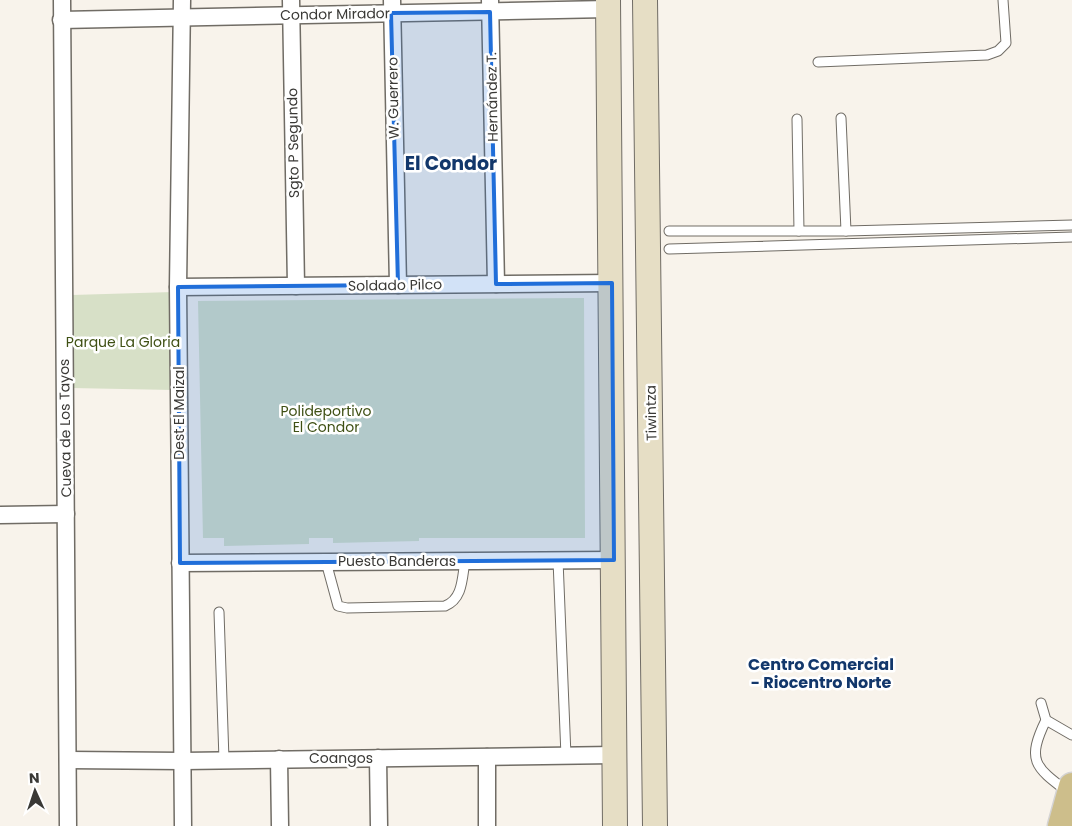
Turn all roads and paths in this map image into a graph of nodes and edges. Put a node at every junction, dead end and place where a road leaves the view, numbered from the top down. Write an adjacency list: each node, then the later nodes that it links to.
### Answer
1 (62, 0): 9 (street, Cueva de Los Tayos)
2 (645, 0): 14 (street, Tiwintza)
3 (1003, 0): 10 (lane)
4 (608, 5): 5 (street, Condor Mirador); 13 (street)
5 (490, 6): 7 (street, Condor Mirador); 22 (street, Hernández T.)
6 (291, 7): 7 (street, Condor Mirador); 8 (street, Condor Mirador); 24 (street, Sgto P Segundo)
7 (392, 7): 23 (street, W. Guerrero)
8 (182, 8): 9 (street, Condor Mirador); 25 (street, Dest El Maizal)
9 (61, 20): 26 (street, Cueva de Los Tayos)
10 (818, 62)
11 (841, 118): 18 (lane)
12 (796, 119): 17 (lane)
13 (611, 205): 14 (street); 21 (street)
14 (647, 206): 52 (street, Tiwintza)
15 (1072, 225): 18 (lane)
16 (669, 231): 17 (lane)
17 (799, 231): 18 (lane)
18 (846, 232)
19 (1072, 237): 20 (lane)
20 (669, 249)
21 (612, 283): 22 (street, Soldado Pilco); 29 (street)
22 (496, 284): 23 (street, Soldado Pilco)
23 (398, 285): 24 (street, Soldado Pilco)
24 (296, 286): 25 (street, Soldado Pilco)
25 (178, 287): 32 (street, Dest El Maizal)
26 (66, 514): 27 (street); 42 (street, Cueva de Los Tayos)
27 (0, 515)
28 (558, 560): 29 (street, Puesto Banderas); 30 (street, Puesto Banderas); 38 (lane)
29 (614, 560): 37 (street)
30 (465, 561): 31 (street, Puesto Banderas); 31 (lane)
31 (326, 562): 32 (street, Puesto Banderas)
32 (180, 563): 44 (street, Dest El Maizal)
33 (219, 612): 43 (lane)
34 (1041, 703): 35 (lane)
35 (1046, 720): 36 (lane); 45 (lane)
36 (1072, 735)
37 (614, 755): 38 (street, Coangos); 51 (street)
38 (566, 756): 40 (street, Coangos)
39 (378, 758): 40 (street, Coangos); 41 (street, Coangos); 49 (street)
40 (487, 758): 50 (street)
41 (279, 759): 43 (street, Coangos); 48 (street)
42 (68, 760): 44 (street, Coangos); 46 (street, Cueva de Los Tayos)
43 (224, 760): 44 (street, Coangos)
44 (183, 761): 47 (street, Dest El Maizal)
45 (1071, 790): 53 (main road)
46 (68, 826)
47 (182, 826)
48 (280, 826)
49 (379, 826)
50 (488, 826)
51 (615, 826)
52 (655, 826)
53 (1061, 826)

